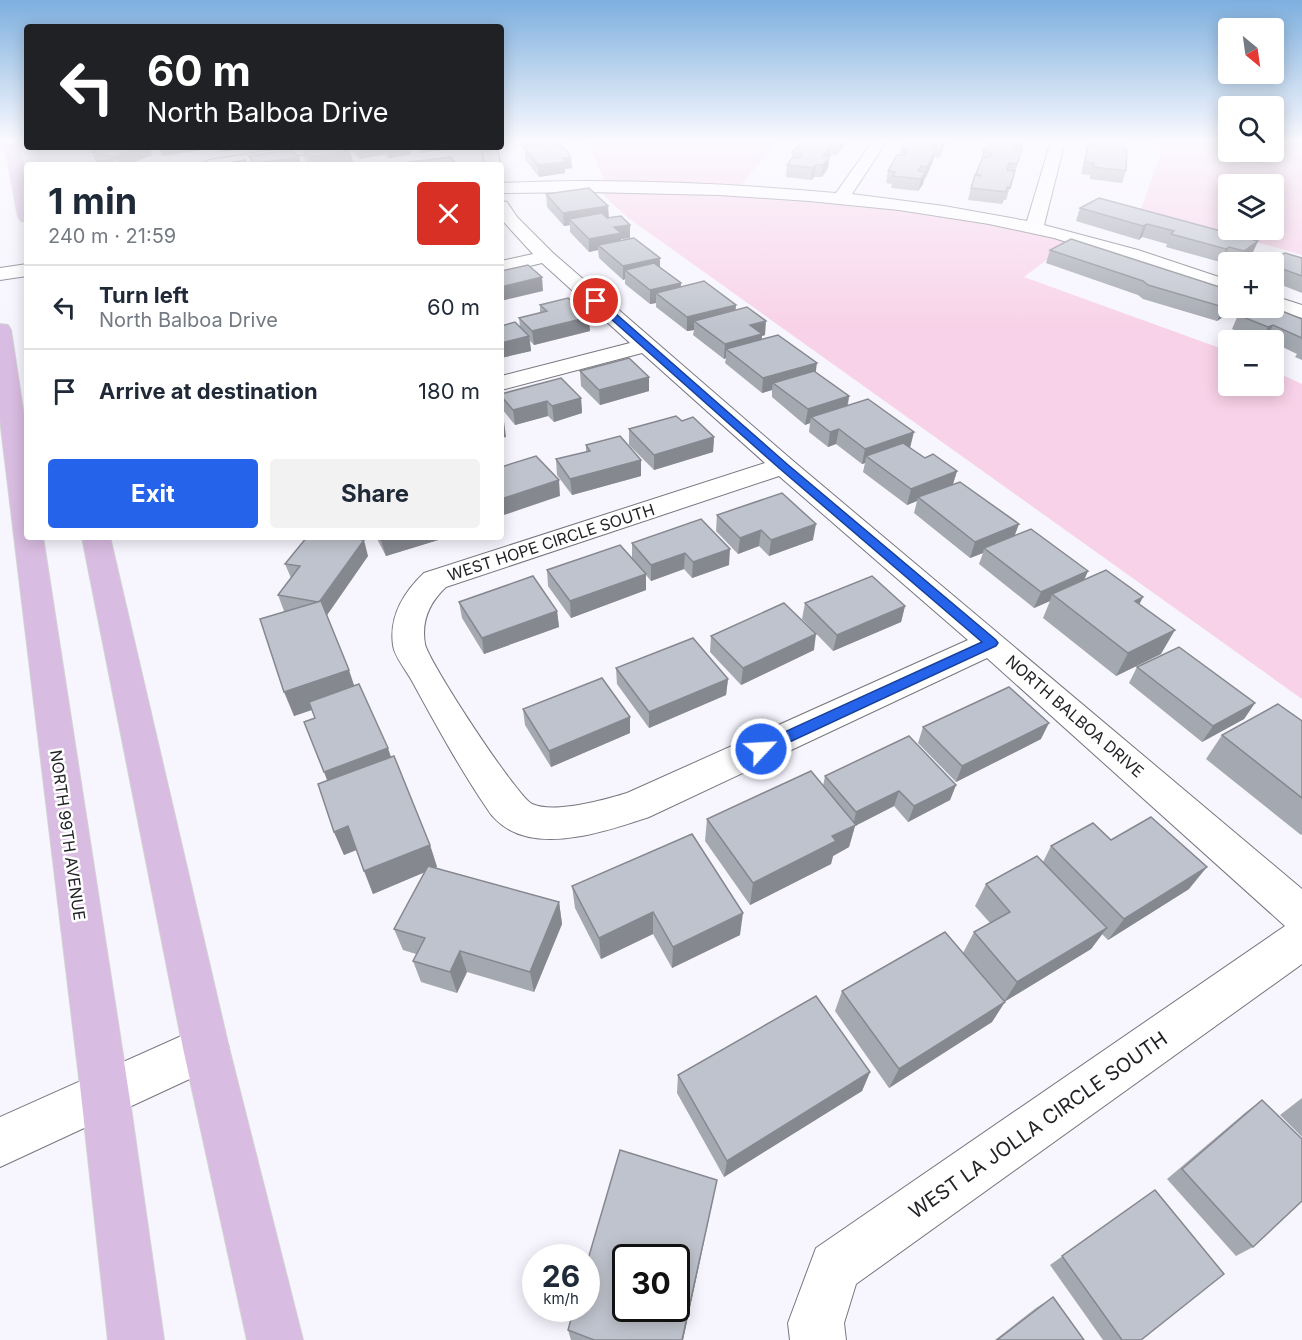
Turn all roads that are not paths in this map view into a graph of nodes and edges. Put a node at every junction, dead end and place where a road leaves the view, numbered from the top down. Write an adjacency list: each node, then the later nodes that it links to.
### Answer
1 (894, 204): 4 (street)
2 (1041, 204): 4 (street)
3 (504, 210): 5 (street, NORTH BALBOA DRIVE)
4 (1034, 228): 9 (street)
5 (546, 257): 6 (street); 13 (street, NORTH BALBOA DRIVE)
6 (504, 266)
7 (24, 270): 8 (street)
8 (0, 274)
9 (1218, 283)
10 (1284, 306): 11 (street)
11 (1302, 312)
12 (0, 330): 16 (main road, NORTH 99TH AVENUE)
13 (646, 345): 14 (street); 15 (street, NORTH BALBOA DRIVE)
14 (504, 382)
15 (783, 466): 19 (street, NORTH BALBOA DRIVE); 19 (street, WEST HOPE CIRCLE SOUTH)
16 (24, 505)
17 (29, 540): 23 (main road, NORTH 99TH AVENUE)
18 (97, 540): 22 (main road)
19 (991, 643): 20 (street, NORTH BALBOA DRIVE)
20 (1302, 915)
21 (1302, 939): 27 (street, WEST LA JOLLA CIRCLE SOUTH)
22 (206, 1048): 23 (street); 26 (main road)
23 (105, 1094): 24 (street); 25 (main road, NORTH 99TH AVENUE)
24 (0, 1142)
25 (136, 1340)
26 (275, 1340)
27 (818, 1340)

